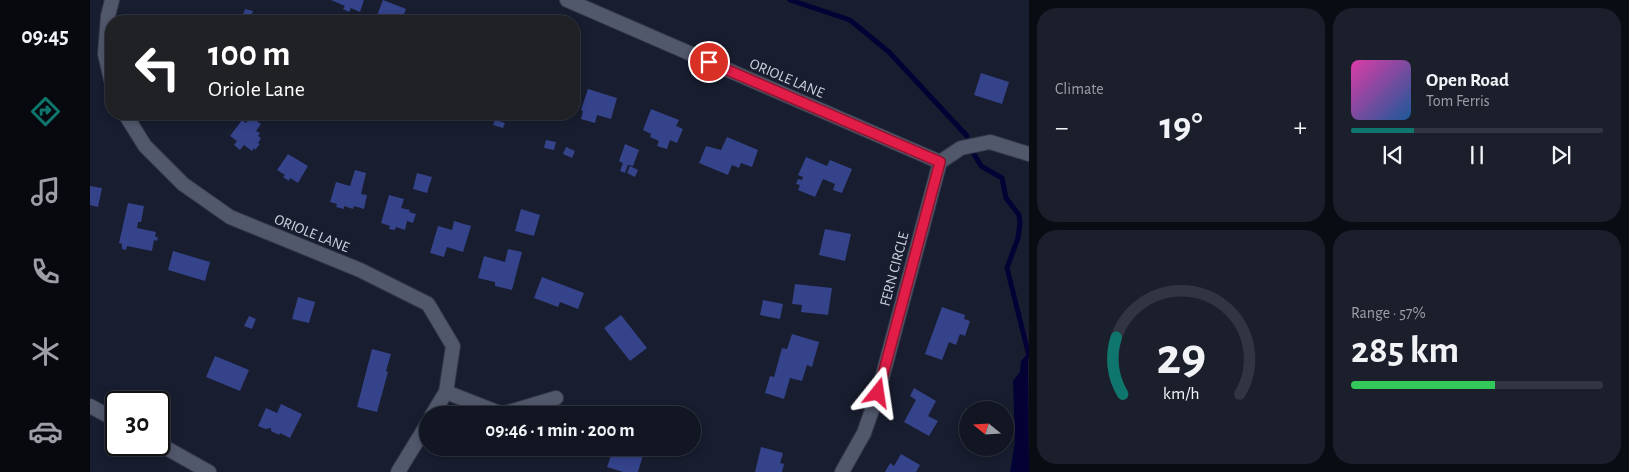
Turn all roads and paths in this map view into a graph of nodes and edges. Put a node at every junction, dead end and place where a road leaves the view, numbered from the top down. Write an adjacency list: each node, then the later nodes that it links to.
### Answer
1 (112, 0): 3 (street)
2 (567, 0): 6 (street, ORIOLE LANE)
3 (108, 15)
4 (129, 120): 7 (street, ORIOLE LANE)
5 (1029, 154): 6 (street)
6 (940, 162): 16 (street, FERN CIRCLE)
7 (446, 392): 8 (street); 9 (street)
8 (556, 398)
9 (437, 406)
10 (91, 407): 11 (street)
11 (105, 414)
12 (419, 438): 15 (street)
13 (170, 450): 14 (street)
14 (209, 472)
15 (398, 472)
16 (842, 472)

